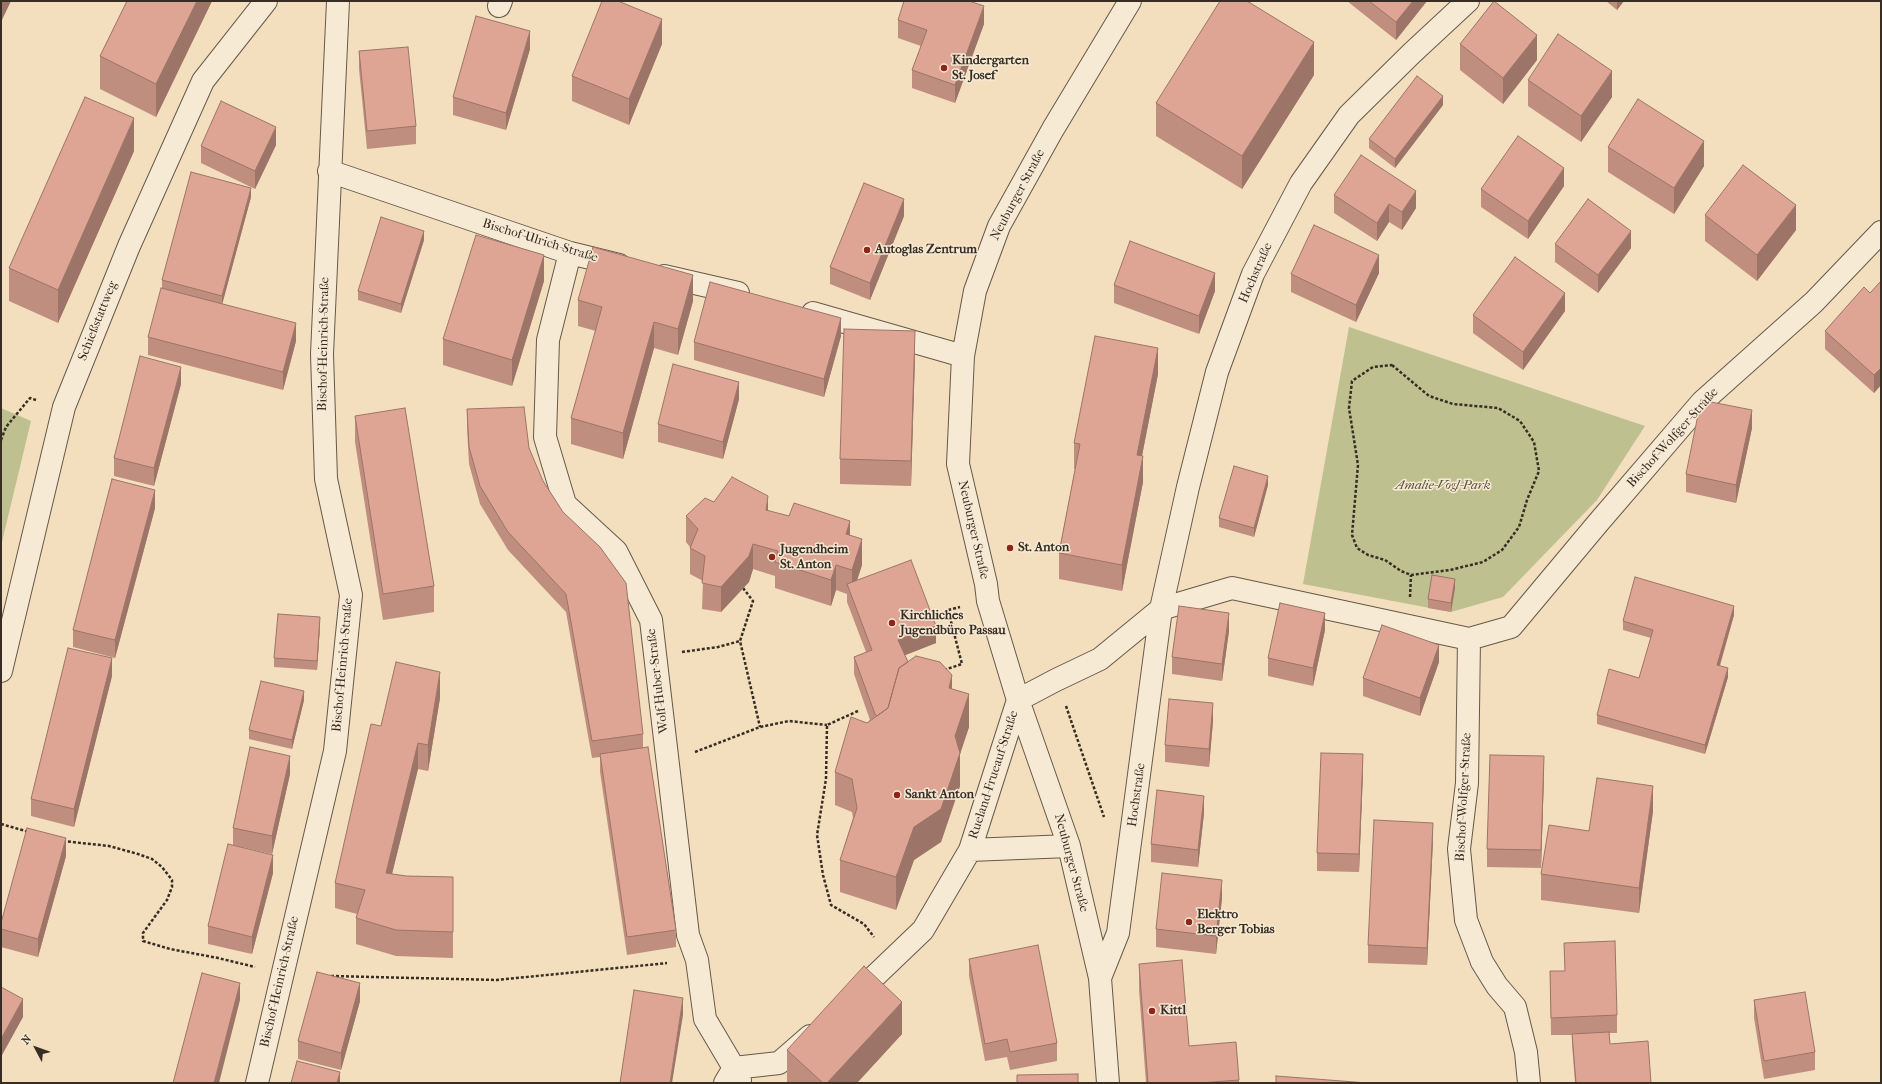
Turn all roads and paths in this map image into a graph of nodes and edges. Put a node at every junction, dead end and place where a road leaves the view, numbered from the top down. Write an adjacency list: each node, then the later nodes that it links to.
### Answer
1 (266, 1): 11 (street, Schießstattweg)
2 (338, 1): 5 (street, Bischof-Heinrich-Straße)
3 (1130, 1): 10 (street, Neuburger Straße)
4 (1468, 1): 16 (street, Hochstraße)
5 (329, 171): 7 (street, Bischof-Ulrich-Straße); 40 (street, Bischof-Heinrich-Straße)
6 (1881, 232): 17 (street, Bischof-Wolfger-Straße)
7 (570, 253): 8 (street, Bischof-Ulrich-Straße); 27 (street, Wolf-Huber-Straße)
8 (756, 297)
9 (794, 308): 10 (street)
10 (963, 356): 15 (street, Neuburger Straße)
11 (64, 407): 12 (path); 21 (street, Schießstattweg)
12 (1, 440)
13 (1412, 575): 13 (path)
14 (743, 588): 18 (path)
15 (988, 601): 20 (path); 23 (street, Neuburger Straße)
16 (1161, 609): 17 (street, Bischof-Wolfger-Straße); 22 (street); 33 (street, Hochstraße)
17 (1469, 639): 42 (street, Bischof-Wolfger-Straße)
18 (740, 641): 19 (path); 26 (path)
19 (682, 652)
20 (938, 669)
21 (1, 671)
22 (1056, 680): 23 (street); 33 (path)
23 (1018, 700): 31 (street, Neuburger Straße); 32 (street, Rueland-Frueauf-Straße)
24 (858, 711): 25 (path)
25 (827, 725): 26 (path); 35 (path)
26 (760, 727): 27 (path)
27 (668, 760): 34 (street, Wolf-Huber-Straße)
28 (1, 824): 29 (path)
29 (36, 834)
30 (56, 839): 36 (path)
31 (1069, 846): 32 (street, Rueland-Frueauf-Straße); 38 (street, Neuburger Straße)
32 (970, 850): 35 (street, Rueland-Frueauf-Straße)
33 (1129, 852): 38 (street, Hochstraße)
34 (696, 960): 37 (path); 39 (street, Wolf-Huber-Straße)
35 (885, 967): 39 (street, Rueland-Frueauf-Straße)
36 (260, 968)
37 (330, 976)
38 (1100, 978): 41 (street, Neuburger Straße)
39 (734, 1078)
40 (257, 1083)
41 (1108, 1083)
42 (1529, 1083)

